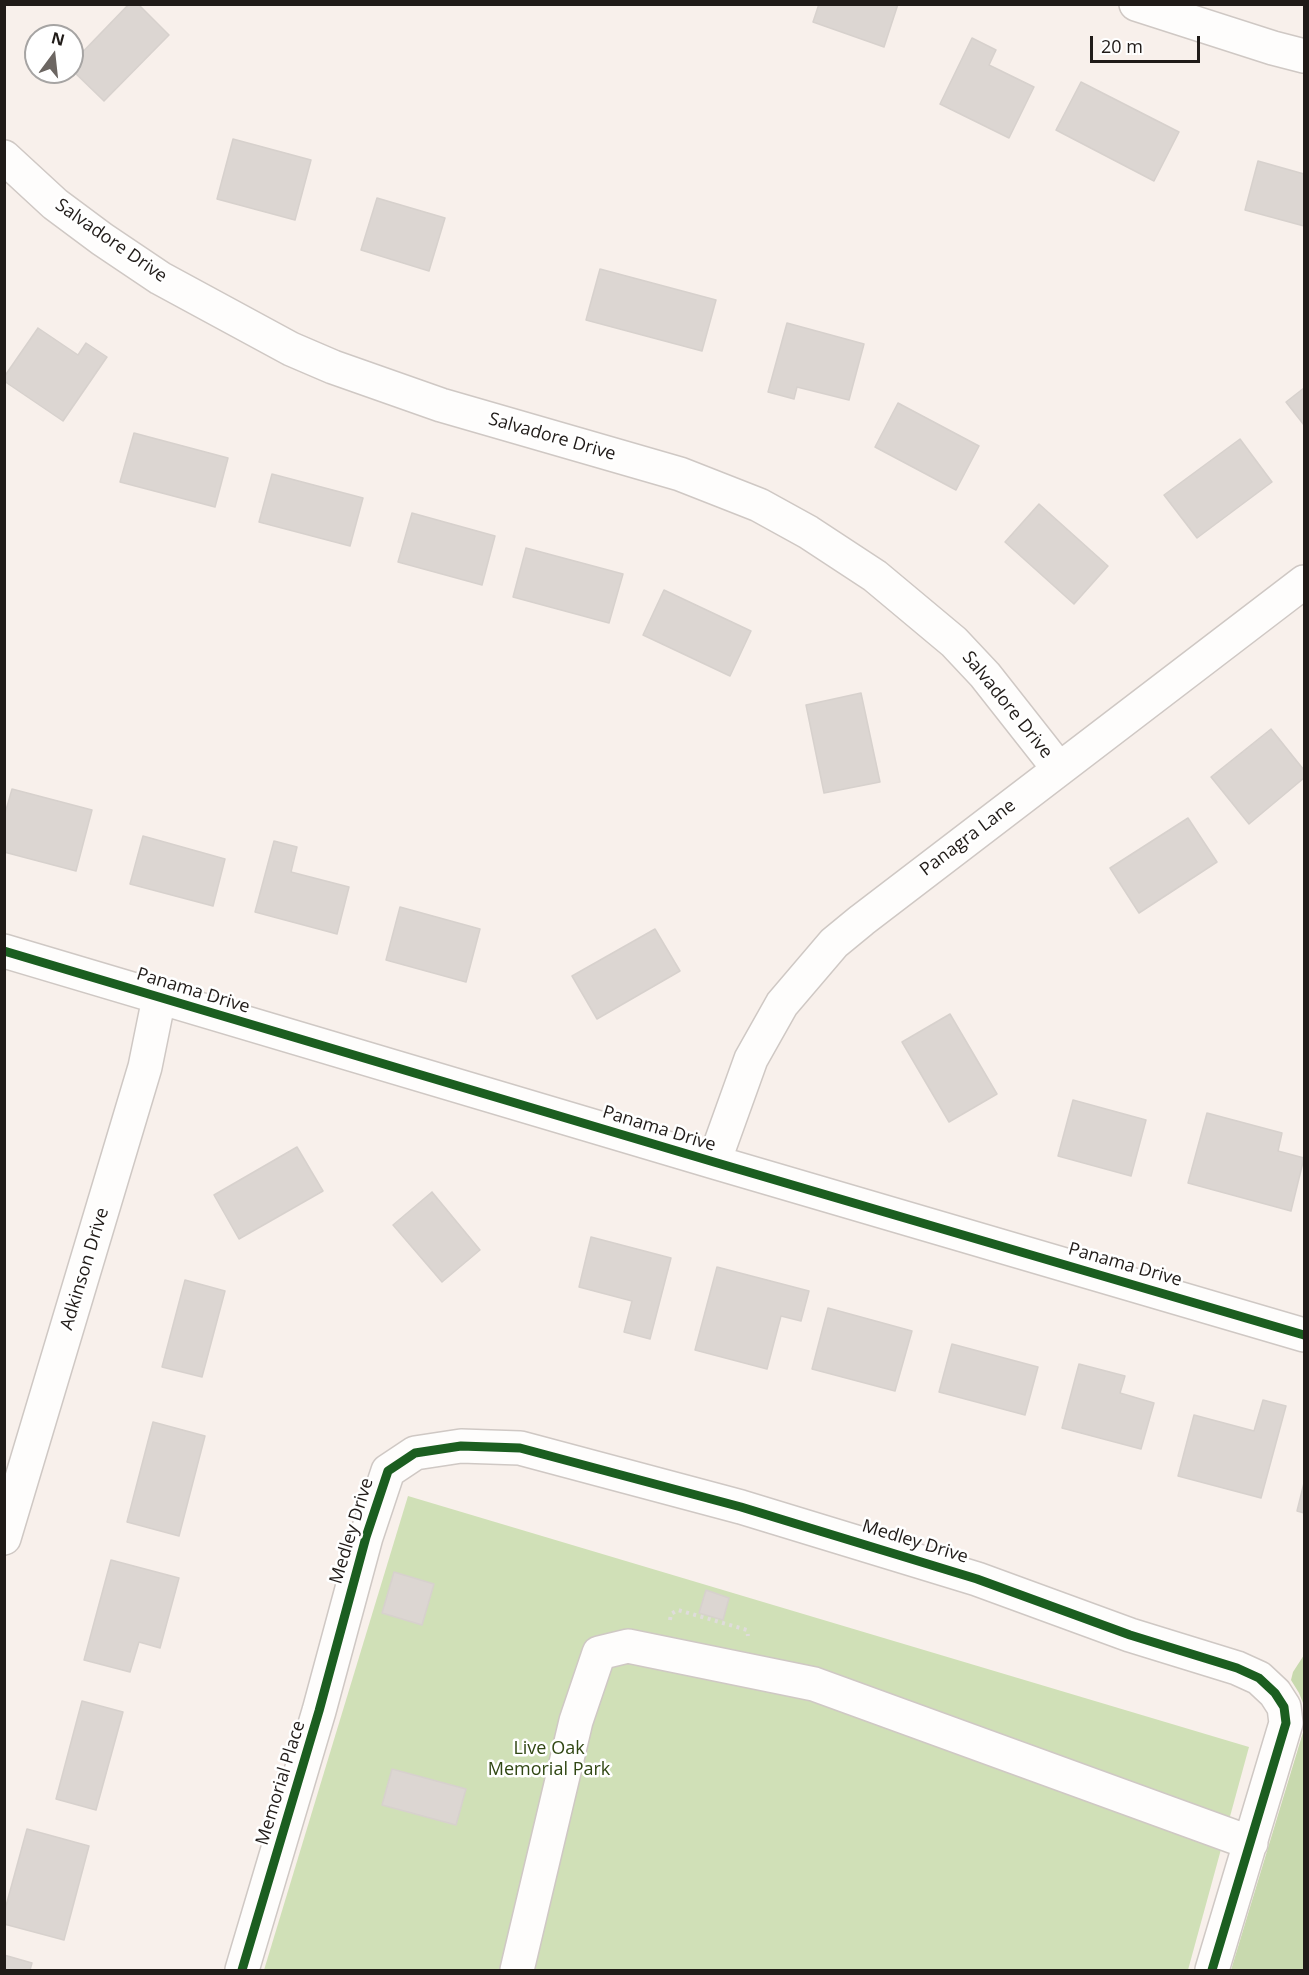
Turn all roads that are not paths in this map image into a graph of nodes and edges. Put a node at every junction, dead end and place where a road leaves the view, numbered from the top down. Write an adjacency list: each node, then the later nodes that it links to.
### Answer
1 (1136, 4): 2 (street)
2 (1305, 56)
3 (4, 157): 5 (street, Salvadore Drive)
4 (1305, 582): 5 (street, Panagra Lane)
5 (1059, 769): 8 (street, Panagra Lane)
6 (4, 951): 7 (street, Panama Drive)
7 (159, 998): 8 (street, Panama Drive); 10 (street, Adkinson Drive)
8 (714, 1162): 9 (street, Panama Drive)
9 (1305, 1335)
10 (4, 1538)
11 (348, 1603): 12 (street, Medley Drive); 13 (street, Memorial Place)
12 (1251, 1843): 14 (street); 15 (street, Medley Drive)
13 (242, 1971)
14 (517, 1971)
15 (1212, 1971)

